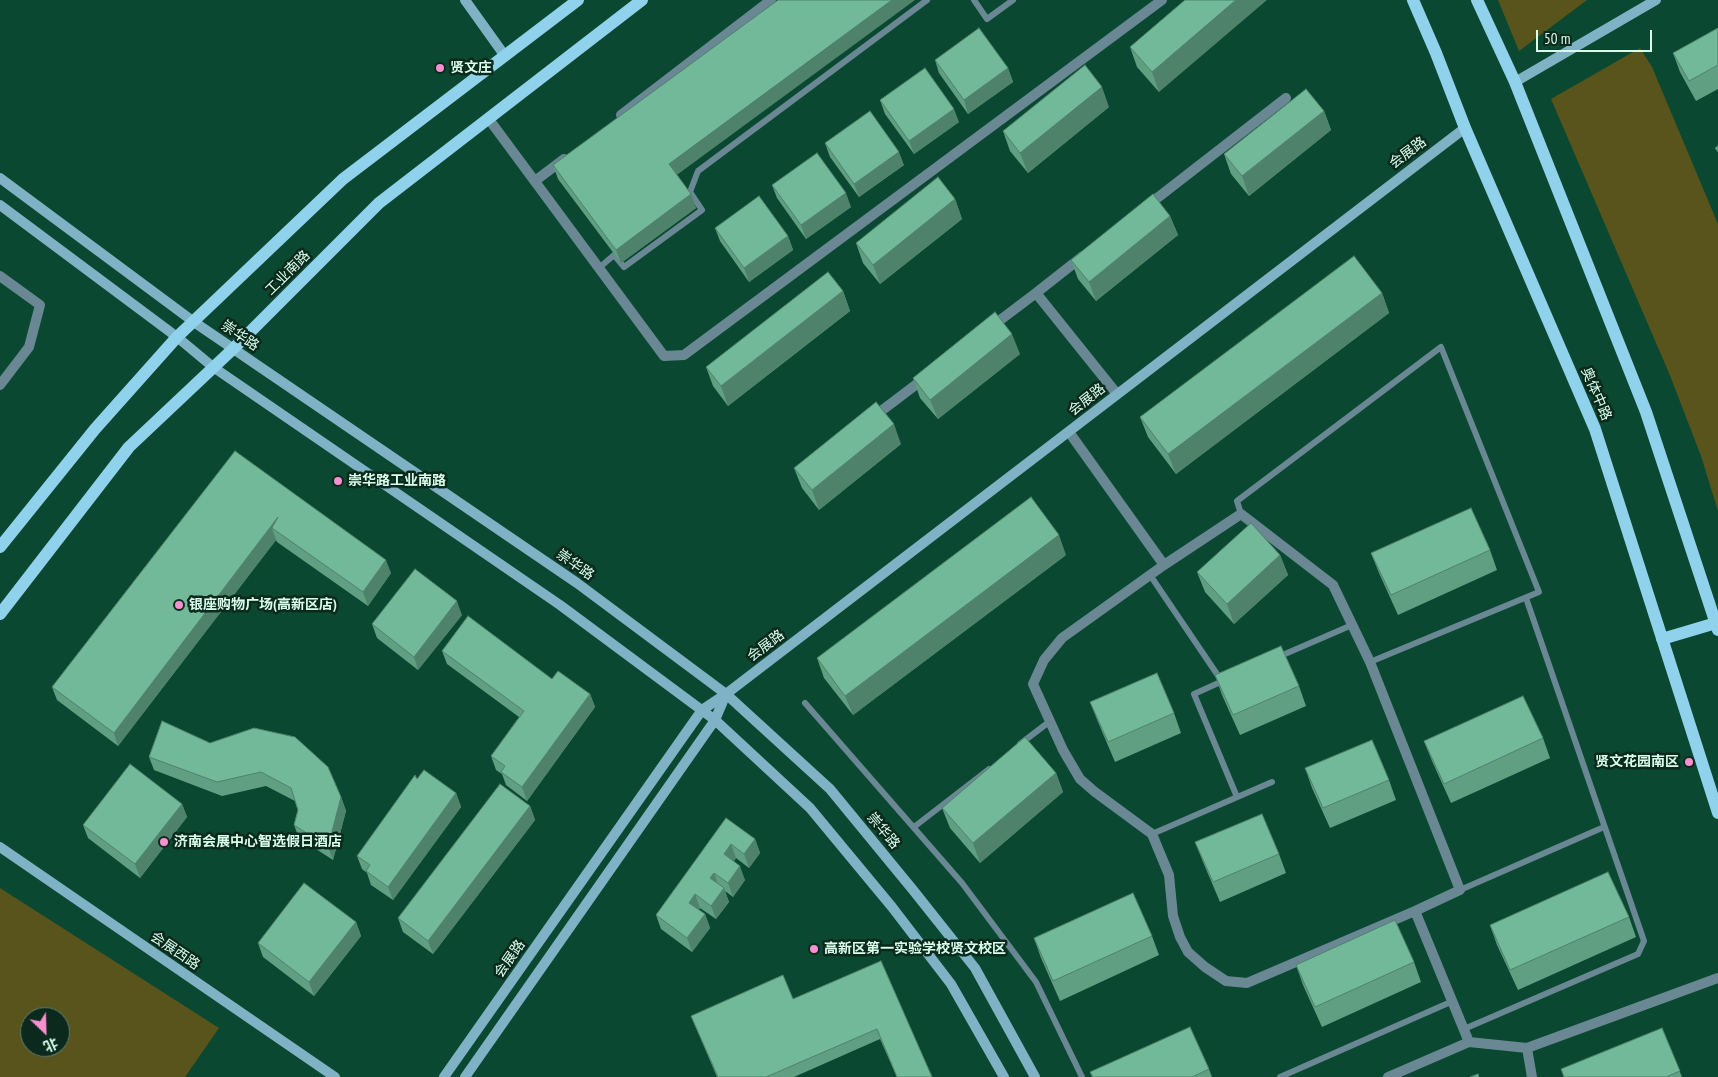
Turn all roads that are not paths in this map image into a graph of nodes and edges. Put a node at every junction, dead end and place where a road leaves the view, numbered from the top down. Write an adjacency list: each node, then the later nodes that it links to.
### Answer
1 (465, 0): 12 (main road)
2 (578, 0): 12 (main road)
3 (642, 0): 15 (main road, 工业南路)
4 (771, 0): 16 (street)
5 (927, 0): 24 (lane)
6 (974, 0): 7 (lane)
7 (1012, 0)
8 (1162, 0): 24 (street)
9 (1413, 0): 17 (main road, 奥体中路)
10 (1477, 0): 13 (main road)
11 (1656, 0): 13 (main road)
12 (505, 56): 27 (main road)
13 (1515, 82): 44 (main road)
14 (1286, 98): 22 (street)
15 (488, 118): 20 (street); 30 (main road, 工业南路)
16 (614, 121)
17 (1465, 128): 34 (main road, 会展路); 45 (main road, 奥体中路)
18 (574, 151): 20 (street)
19 (0, 178): 27 (main road, 崇华路)
20 (535, 181): 24 (street)
21 (0, 205): 29 (main road)
22 (1138, 214)
23 (1091, 250): 26 (street)
24 (599, 268)
25 (0, 276): 33 (street)
26 (1036, 293): 28 (street); 34 (street)
27 (194, 322): 29 (main road); 30 (main road, 崇华路)
28 (982, 334)
29 (177, 337): 31 (main road); 38 (main road)
30 (234, 348): 31 (main road, 工业南路); 50 (main road, 崇华路)
31 (213, 367): 42 (main road, 工业南路); 52 (main road)
32 (936, 370): 35 (street)
33 (0, 386)
34 (1117, 394): 36 (main road, 会展路)
35 (866, 423)
36 (1069, 432): 39 (street); 50 (main road, 会展路)
37 (1241, 514): 39 (street); 41 (lane); 43 (street)
38 (0, 547)
39 (1164, 565): 40 (street)
40 (1150, 575): 49 (lane); 54 (street)
41 (1526, 598): 47 (lane); 61 (lane)
42 (0, 614)
43 (1352, 625): 46 (lane); 47 (street)
44 (1717, 626): 45 (main road)
45 (1662, 639): 59 (main road, 奥体中路)
46 (1274, 659)
47 (1370, 662): 64 (street)
48 (1230, 678): 49 (lane)
49 (1222, 682): 58 (lane)
50 (726, 694): 52 (main road, 会展路); 53 (main road, 会展路); 75 (main road, 崇华路)
51 (806, 702): 60 (lane)
52 (702, 710): 53 (main road); 72 (main road, 会展路)
53 (715, 720): 73 (main road, 会展路); 74 (main road)
54 (1049, 722): 55 (lane); 62 (street)
55 (1012, 751)
56 (996, 763): 60 (lane)
57 (1272, 782): 58 (lane)
58 (1238, 797): 62 (lane)
59 (1718, 813)
60 (914, 827): 76 (lane)
61 (1604, 827): 64 (lane); 68 (lane)
62 (1152, 834): 65 (street)
63 (0, 847): 71 (main road, 会展西路)
64 (1460, 890): 65 (street)
65 (1415, 911): 67 (street)
66 (1718, 978): 70 (street)
67 (1452, 1001): 68 (street); 77 (lane)
68 (1464, 1029): 69 (street)
69 (1469, 1042): 70 (street); 78 (street)
70 (1527, 1048): 79 (street)
71 (335, 1077)
72 (444, 1077)
73 (465, 1077)
74 (1004, 1077)
75 (1035, 1077)
76 (1082, 1077)
77 (1280, 1077)
78 (1388, 1077)
79 (1532, 1077)

